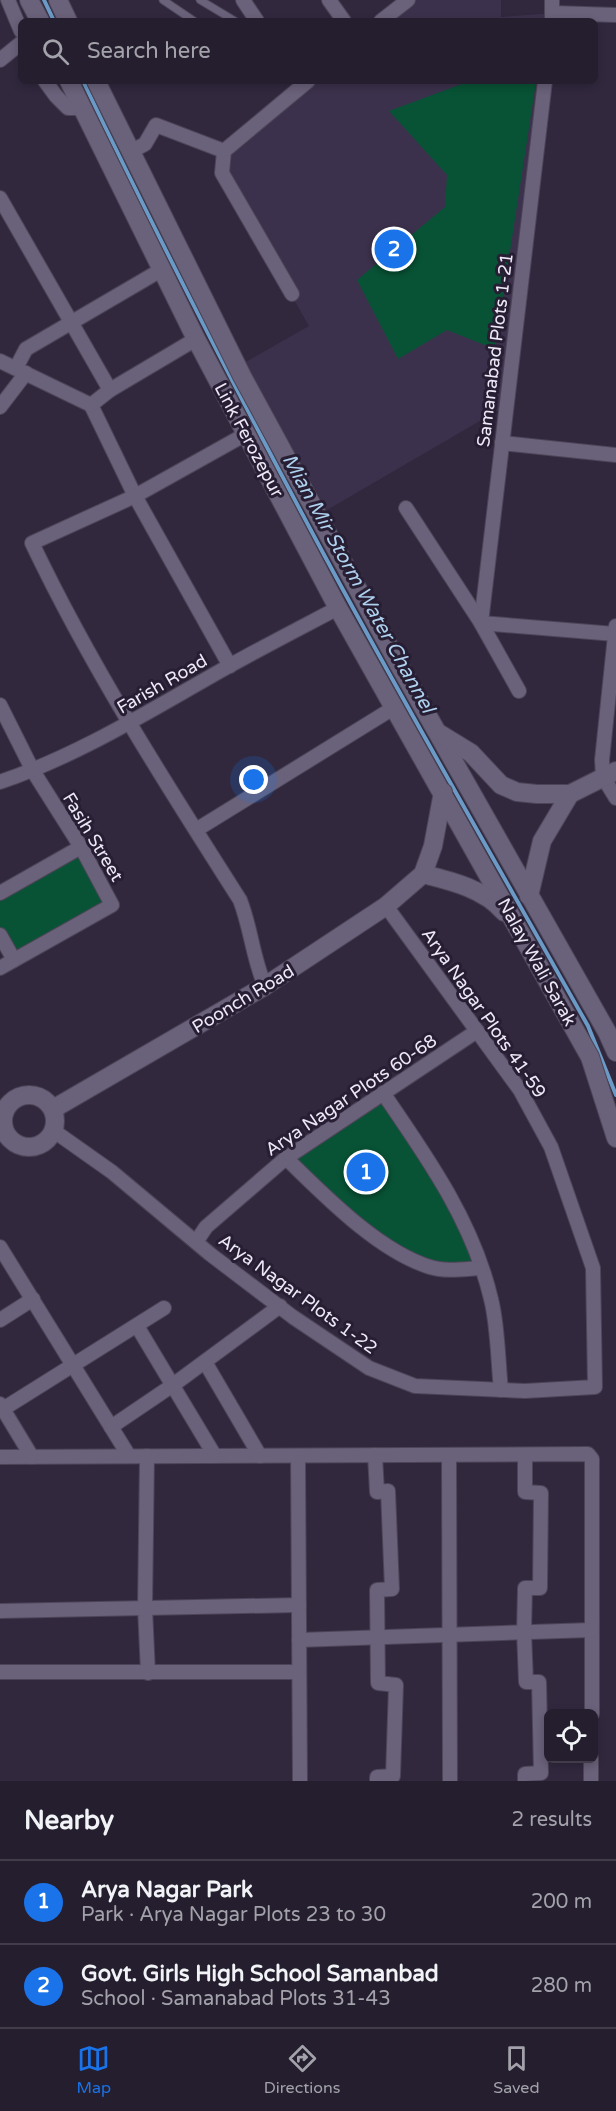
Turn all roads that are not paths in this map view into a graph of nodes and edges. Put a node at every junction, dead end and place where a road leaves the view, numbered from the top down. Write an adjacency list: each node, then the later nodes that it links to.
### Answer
1 (8, 0): 18 (street)
2 (29, 0): 11 (main road)
3 (58, 0): 12 (main road)
4 (163, 0): 13 (lane)
5 (200, 0): 14 (lane)
6 (243, 0): 15 (street)
7 (329, 0): 16 (street)
8 (408, 0): 17 (street)
9 (552, 11): 10 (street)
10 (616, 15)
11 (38, 18)
12 (67, 18)
13 (190, 18)
14 (231, 18)
15 (255, 18)
16 (342, 18)
17 (385, 18)
18 (18, 25)
19 (18, 45): 20 (street)
20 (0, 60)
21 (47, 84): 26 (street)
22 (70, 84): 26 (main road, Link Ferozepur)
23 (97, 84): 28 (main road, Link Ferozepur)
24 (304, 84): 27 (street)
25 (545, 84): 41 (street, Samanabad Plots 1-21)
26 (82, 108): 30 (main road, Link Ferozepur)
27 (224, 151): 28 (street); 31 (street)
28 (130, 152): 33 (main road, Link Ferozepur)
29 (0, 198): 32 (street)
30 (161, 270): 32 (street); 34 (main road, Link Ferozepur)
31 (292, 294)
32 (71, 323): 36 (street); 37 (street)
33 (225, 343): 34 (main road); 53 (main road, Link Ferozepur)
34 (199, 346): 37 (street); 40 (main road, Link Ferozepur)
35 (0, 361): 36 (street)
36 (21, 371): 38 (street); 39 (street)
37 (111, 390): 38 (street)
38 (91, 405): 43 (street)
39 (0, 407)
40 (246, 434): 43 (street); 45 (main road, Link Ferozepur)
41 (502, 443): 42 (street); 46 (street, Samanabad Plots 1-21)
42 (616, 455)
43 (135, 496): 48 (street); 52 (street)
44 (406, 508): 46 (street)
45 (338, 608): 48 (street, Farish Road); 51 (main road, Link Ferozepur)
46 (482, 623): 47 (street); 49 (street)
47 (616, 630): 55 (street)
48 (230, 666): 52 (street, Farish Road)
49 (519, 691)
50 (0, 705): 54 (street, Fasih Street)
51 (395, 707): 57 (main road, Link Ferozepur); 60 (street)
52 (130, 723): 54 (street, Farish Road); 60 (street)
53 (436, 731): 58 (main road); 64 (main road, Nalay Wali Sarak)
54 (33, 771): 56 (street, Farish Road); 61 (street, Fasih Street)
55 (610, 774): 58 (main road); 59 (street)
56 (0, 782)
57 (443, 792): 62 (main road, Poonch Road); 66 (main road, Nalay Wali Sarak)
58 (570, 794): 64 (main road)
59 (616, 798)
60 (196, 830): 70 (street)
61 (81, 848): 63 (street); 68 (street, Fasih Street)
62 (423, 874): 65 (main road, Poonch Road); 66 (main road)
63 (0, 893)
64 (530, 896): 72 (main road, Nalay Wali Sarak)
65 (386, 906): 70 (main road, Poonch Road); 71 (street, Arya Nagar Plots 41-59)
66 (515, 925): 78 (main road, Nalay Wali Sarak)
67 (0, 935): 68 (street)
68 (14, 960): 69 (street, Fasih Street)
69 (0, 968)
70 (265, 987): 74 (main road, Poonch Road)
71 (477, 1031): 73 (street, Arya Nagar Plots 60-68); 91 (street, Arya Nagar Plots 41-59)
72 (616, 1052)
73 (383, 1093): 79 (street, Arya Nagar Plots 60-68); 82 (street)
74 (53, 1109): 75 (main road); 76 (main road)
75 (2, 1112): 77 (main road)
76 (54, 1131): 77 (main road); 80 (street, Arya Nagar Plots 1-22)
77 (3, 1135)
78 (616, 1138)
79 (286, 1158): 80 (street, Arya Nagar Plots 60-68); 82 (street)
80 (196, 1242): 84 (street, Arya Nagar Plots 1-22)
81 (0, 1247): 83 (street)
82 (481, 1268): 92 (street)
83 (33, 1299): 86 (street); 89 (street)
84 (280, 1306): 88 (street); 92 (street, Arya Nagar Plots 1-22)
85 (164, 1308): 87 (street)
86 (0, 1320)
87 (136, 1326): 89 (street); 90 (street)
88 (205, 1362): 90 (street); 102 (street)
89 (73, 1366): 93 (street); 94 (street)
90 (173, 1385): 94 (street); 101 (street)
91 (596, 1387): 92 (street, Arya Nagar Plots 1-22)
92 (501, 1390)
93 (2, 1407): 98 (street)
94 (111, 1427): 99 (street)
95 (375, 1455): 96 (street); 103 (street); 111 (street)
96 (449, 1455): 97 (street); 110 (street)
97 (525, 1455): 108 (street); 109 (street)
98 (32, 1456): 99 (street); 104 (street)
99 (129, 1456): 100 (street)
100 (147, 1456): 101 (street); 106 (street)
101 (215, 1456): 102 (street)
102 (260, 1456): 103 (street)
103 (298, 1456): 105 (street)
104 (0, 1457)
105 (299, 1605): 106 (street); 112 (street)
106 (146, 1608): 107 (street); 115 (street)
107 (0, 1611)
108 (592, 1630): 109 (street); 116 (street)
109 (524, 1632): 110 (street); 121 (street)
110 (449, 1635): 111 (street); 120 (street)
111 (377, 1637): 112 (street); 119 (street)
112 (299, 1640): 114 (street)
113 (0, 1672): 115 (street)
114 (299, 1672): 115 (street); 118 (street)
115 (148, 1673)
116 (592, 1709)
117 (591, 1763): 122 (street)
118 (300, 1781)
119 (376, 1781)
120 (450, 1781)
121 (525, 1781)
122 (591, 1781)

